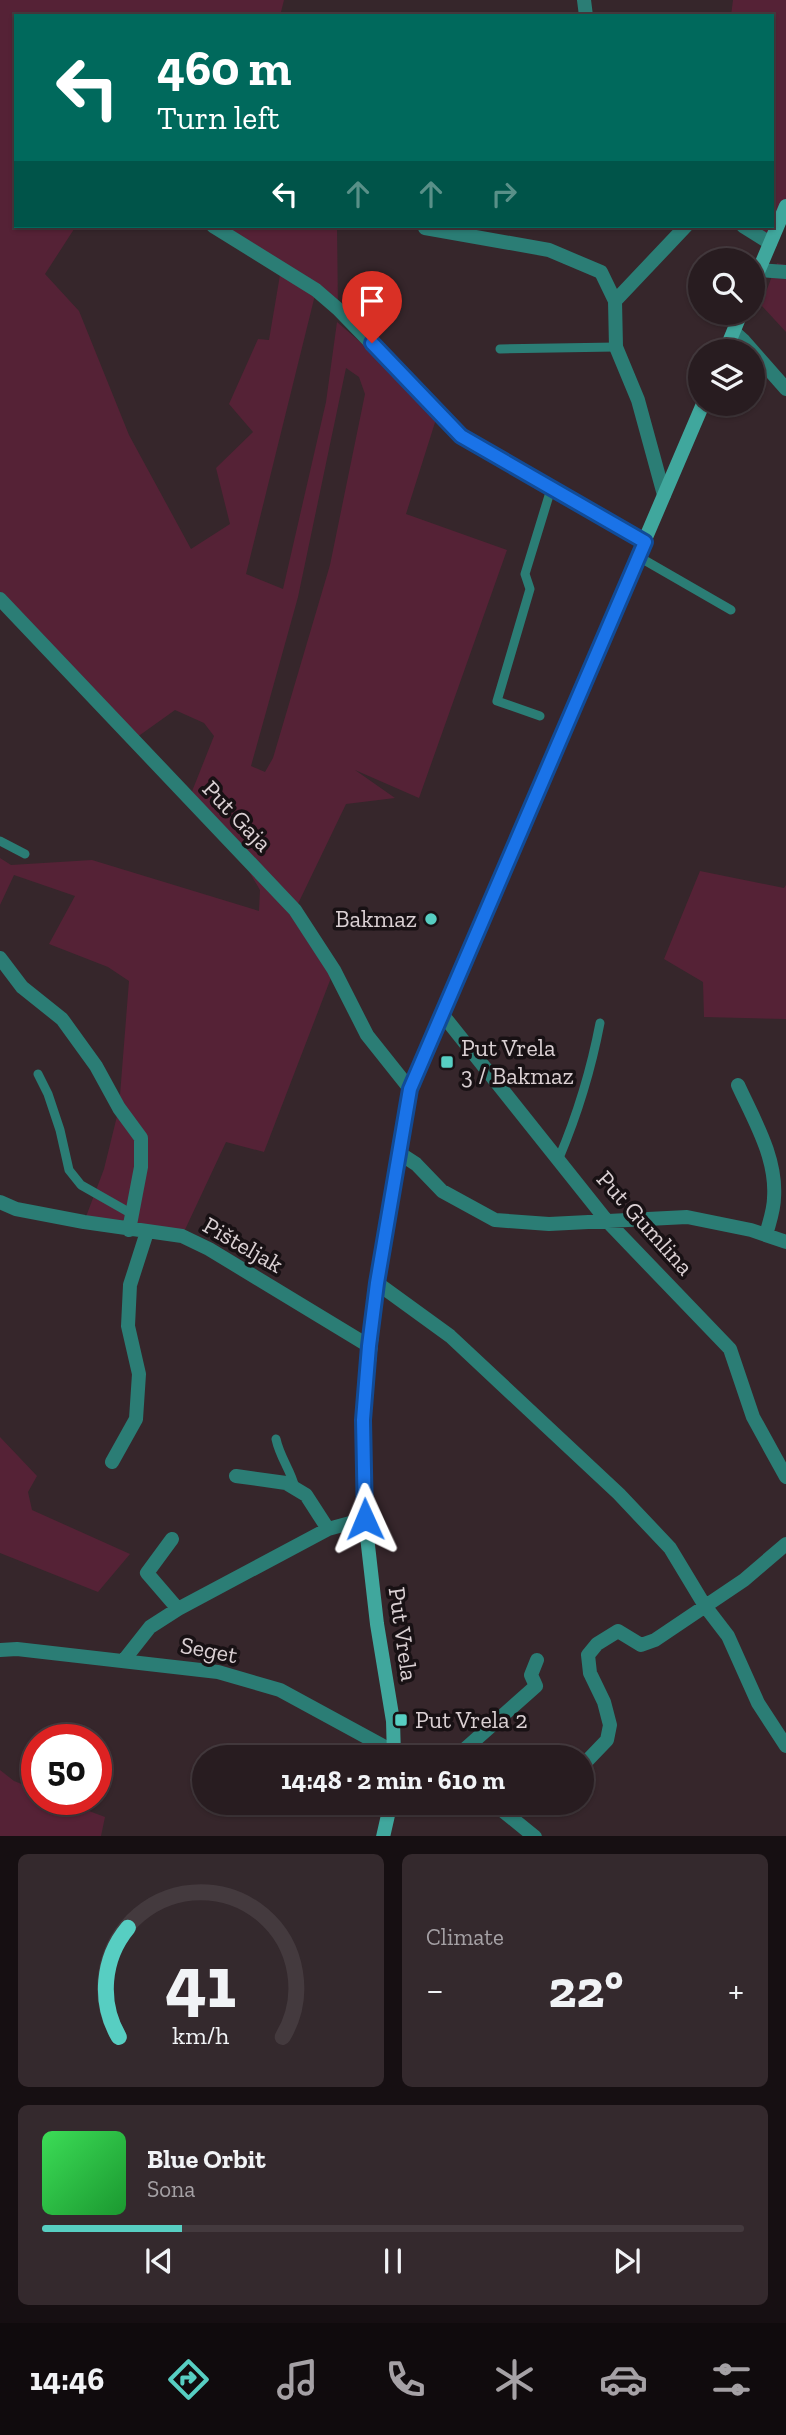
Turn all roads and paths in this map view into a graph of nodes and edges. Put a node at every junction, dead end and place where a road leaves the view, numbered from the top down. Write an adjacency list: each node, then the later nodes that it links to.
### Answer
1 (786, 206): 6 (main road)
2 (216, 228): 18 (street)
3 (425, 228): 10 (street)
4 (684, 228): 10 (street)
5 (746, 228): 6 (street)
6 (770, 243): 7 (main road)
7 (765, 255)
8 (765, 270): 9 (street)
9 (786, 272)
10 (615, 301): 14 (street)
11 (737, 325): 12 (main road)
12 (734, 332): 13 (main road); 16 (street)
13 (731, 339)
14 (616, 346): 15 (lane); 19 (street)
15 (500, 349)
16 (786, 389)
17 (698, 416): 19 (main road, Put Vrela)
18 (551, 489): 20 (street); 24 (lane)
19 (664, 495): 20 (main road, Put Vrela)
20 (645, 542): 21 (main road, Put Vrela)
21 (639, 557): 23 (lane); 28 (main road, Put Vrela)
22 (0, 599): 32 (street, Put Gaja)
23 (731, 610)
24 (541, 716)
25 (0, 841): 26 (lane)
26 (25, 853)
27 (0, 958): 37 (street)
28 (442, 1014): 32 (main road, Put Vrela); 34 (street, Put Gumlina)
29 (600, 1023): 34 (lane)
30 (38, 1074): 37 (lane)
31 (738, 1085): 35 (street)
32 (410, 1089): 33 (main road, Put Vrela)
33 (399, 1153): 38 (street); 43 (main road, Put Vrela)
34 (559, 1158): 38 (street, Put Gumlina)
35 (780, 1180): 41 (street)
36 (0, 1202): 39 (street, Pišteljak)
37 (132, 1213): 39 (street)
38 (607, 1221): 41 (street); 48 (street, Put Gumlina)
39 (130, 1230): 40 (street, Pišteljak)
40 (147, 1232): 44 (street, Pišteljak); 46 (street)
41 (765, 1235): 42 (street)
42 (786, 1242)
43 (377, 1283): 44 (main road, Put Vrela); 54 (street)
44 (369, 1346): 50 (main road, Put Vrela)
45 (276, 1439): 49 (lane)
46 (112, 1462)
47 (236, 1476): 49 (street)
48 (786, 1478)
49 (295, 1488): 51 (street)
50 (365, 1519): 51 (street); 60 (main road, Put Vrela)
51 (328, 1529): 55 (street)
52 (172, 1539): 55 (street)
53 (786, 1544): 54 (street)
54 (705, 1606): 62 (street); 63 (street)
55 (178, 1609): 57 (street)
56 (0, 1650): 57 (street, Seget)
57 (124, 1660): 59 (street, Seget)
58 (537, 1660): 61 (street)
59 (378, 1745)
60 (394, 1745)
61 (470, 1745)
62 (786, 1746)
63 (594, 1754)
64 (388, 1815): 66 (main road)
65 (509, 1815): 67 (street)
66 (384, 1836)
67 (535, 1836)

